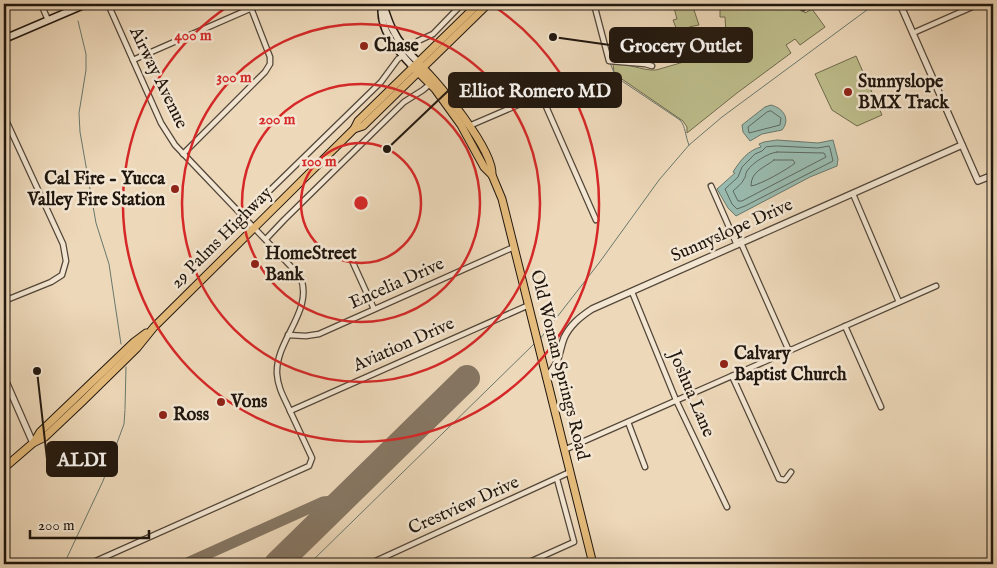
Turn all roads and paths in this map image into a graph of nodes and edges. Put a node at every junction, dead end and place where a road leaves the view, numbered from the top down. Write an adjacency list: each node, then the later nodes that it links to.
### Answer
1 (41, 4): 15 (street)
2 (86, 4): 15 (main road)
3 (108, 4): 19 (street, Airway Avenue)
4 (261, 4): 13 (street)
5 (382, 4): 18 (main road)
6 (462, 4): 18 (street)
7 (478, 4): 21 (main road, 29 Palms Highway)
8 (488, 4): 21 (main road, 29 Palms Highway)
9 (594, 4): 20 (street)
10 (809, 4): 14 (street)
11 (900, 4): 16 (street)
12 (979, 4): 16 (street)
13 (251, 8): 19 (street); 26 (street)
14 (803, 8)
15 (48, 20): 17 (main road)
16 (913, 32): 25 (street)
17 (4, 39)
18 (405, 53): 21 (main road); 30 (street)
19 (133, 60): 26 (street, Airway Avenue)
20 (652, 66)
21 (418, 67): 22 (main road, Old Woman Springs Road); 24 (main road, Old Woman Springs Road); 32 (main road, 29 Palms Highway)
22 (430, 84): 24 (main road, Old Woman Springs Road); 33 (street)
23 (4, 116): 39 (street)
24 (466, 127): 31 (street); 35 (main road, Old Woman Springs Road)
25 (962, 145): 27 (street); 29 (street, Sunnyslope Drive)
26 (183, 154): 30 (street, Airway Avenue)
27 (993, 175)
28 (711, 186): 34 (street)
29 (853, 194): 34 (street, Sunnyslope Drive); 40 (street)
30 (241, 215): 32 (street, Airway Avenue)
31 (596, 220)
32 (255, 227): 33 (street, Airway Avenue); 53 (main road, 29 Palms Highway)
33 (266, 239): 44 (street, Airway Avenue)
34 (739, 244): 38 (street, Sunnyslope Drive); 45 (street)
35 (514, 247): 41 (main road, Old Woman Springs Road); 42 (street, Encelia Drive)
36 (349, 254): 42 (street)
37 (936, 286): 40 (street)
38 (632, 292): 47 (street, Sunnyslope Drive); 49 (street, Joshua Lane)
39 (4, 301)
40 (899, 302): 43 (street)
41 (528, 305): 47 (main road, Old Woman Springs Road); 51 (street, Aviation Drive)
42 (374, 309): 44 (street, Encelia Drive)
43 (845, 326): 45 (street); 50 (street)
44 (288, 335): 51 (street, Airway Avenue)
45 (788, 351): 46 (street)
46 (732, 376): 49 (street); 58 (street)
47 (546, 377): 54 (main road, Old Woman Springs Road)
48 (4, 378): 53 (street)
49 (676, 400): 52 (street); 60 (street, Joshua Lane)
50 (881, 407)
51 (290, 411): 61 (street, Airway Avenue)
52 (628, 422): 54 (street); 55 (street)
53 (33, 443): 56 (main road, 29 Palms Highway)
54 (564, 450): 57 (main road, Old Woman Springs Road)
55 (645, 467)
56 (4, 468)
57 (570, 472): 59 (street, Crestview Drive); 64 (main road, Old Woman Springs Road)
58 (791, 472)
59 (557, 478): 62 (street, Crestview Drive); 63 (street)
60 (727, 506)
61 (89, 564)
62 (369, 564)
63 (525, 564)
64 (593, 564)

